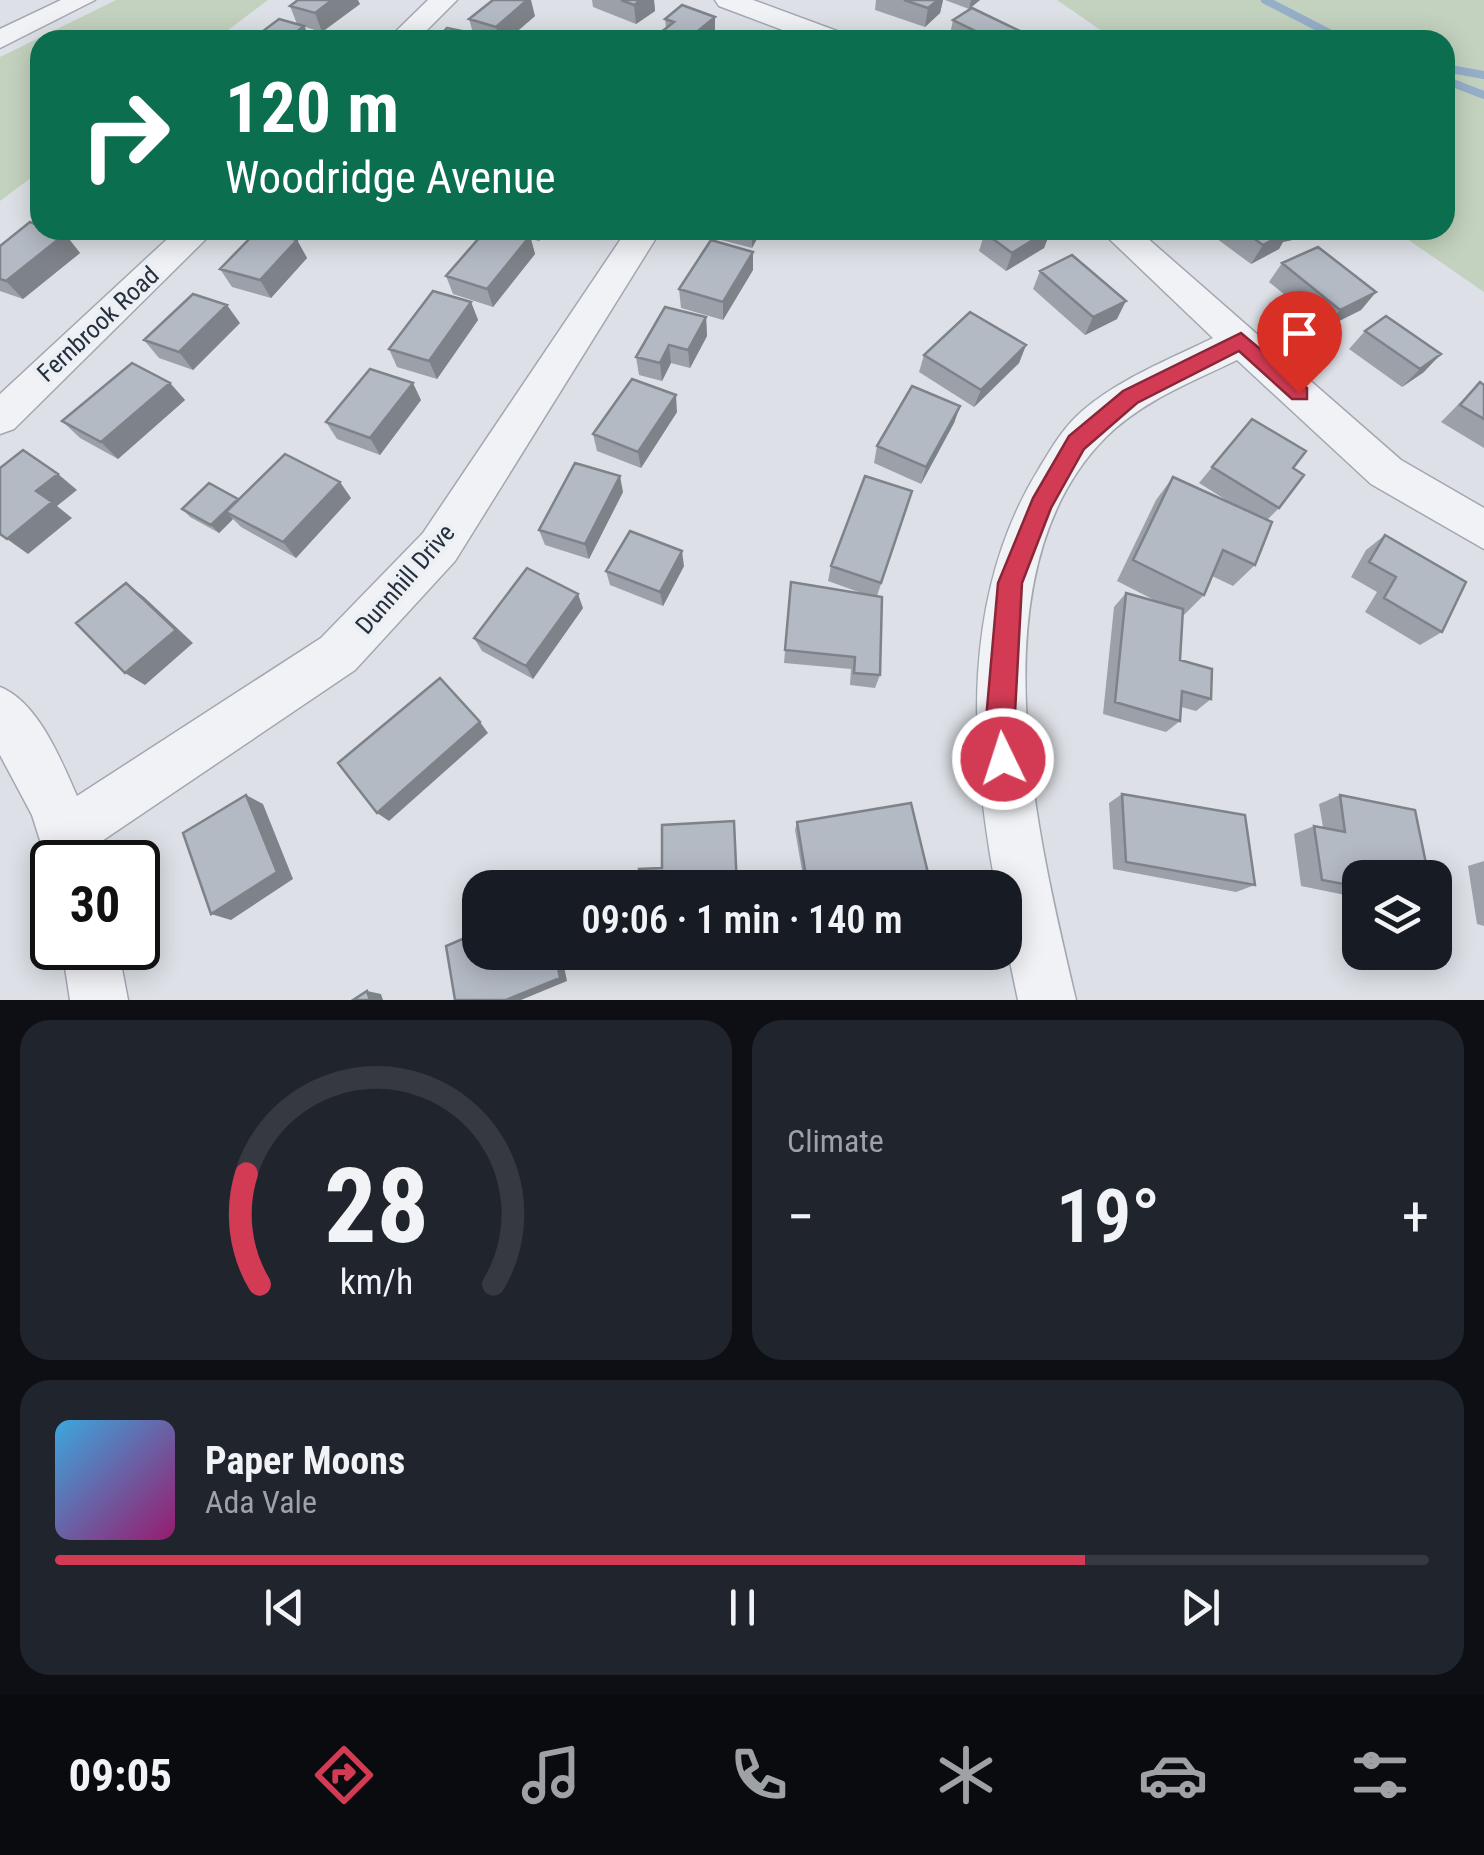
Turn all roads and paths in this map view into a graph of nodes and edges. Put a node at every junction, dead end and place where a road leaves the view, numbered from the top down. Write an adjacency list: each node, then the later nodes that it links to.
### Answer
1 (82, 0): 6 (street)
2 (444, 0): 4 (street)
3 (728, 0): 5 (street)
4 (412, 30)
5 (799, 30)
6 (0, 40)
7 (187, 240): 11 (street, Fernbrook Road)
8 (638, 240): 15 (street, Dunnhill Drive)
9 (1127, 240): 10 (street)
10 (1241, 341): 12 (street); 18 (street)
11 (0, 418)
12 (1484, 530)
13 (0, 712): 14 (street)
14 (66, 840)
15 (81, 840)
16 (94, 970): 17 (street)
17 (99, 1000)
18 (1047, 1000)

